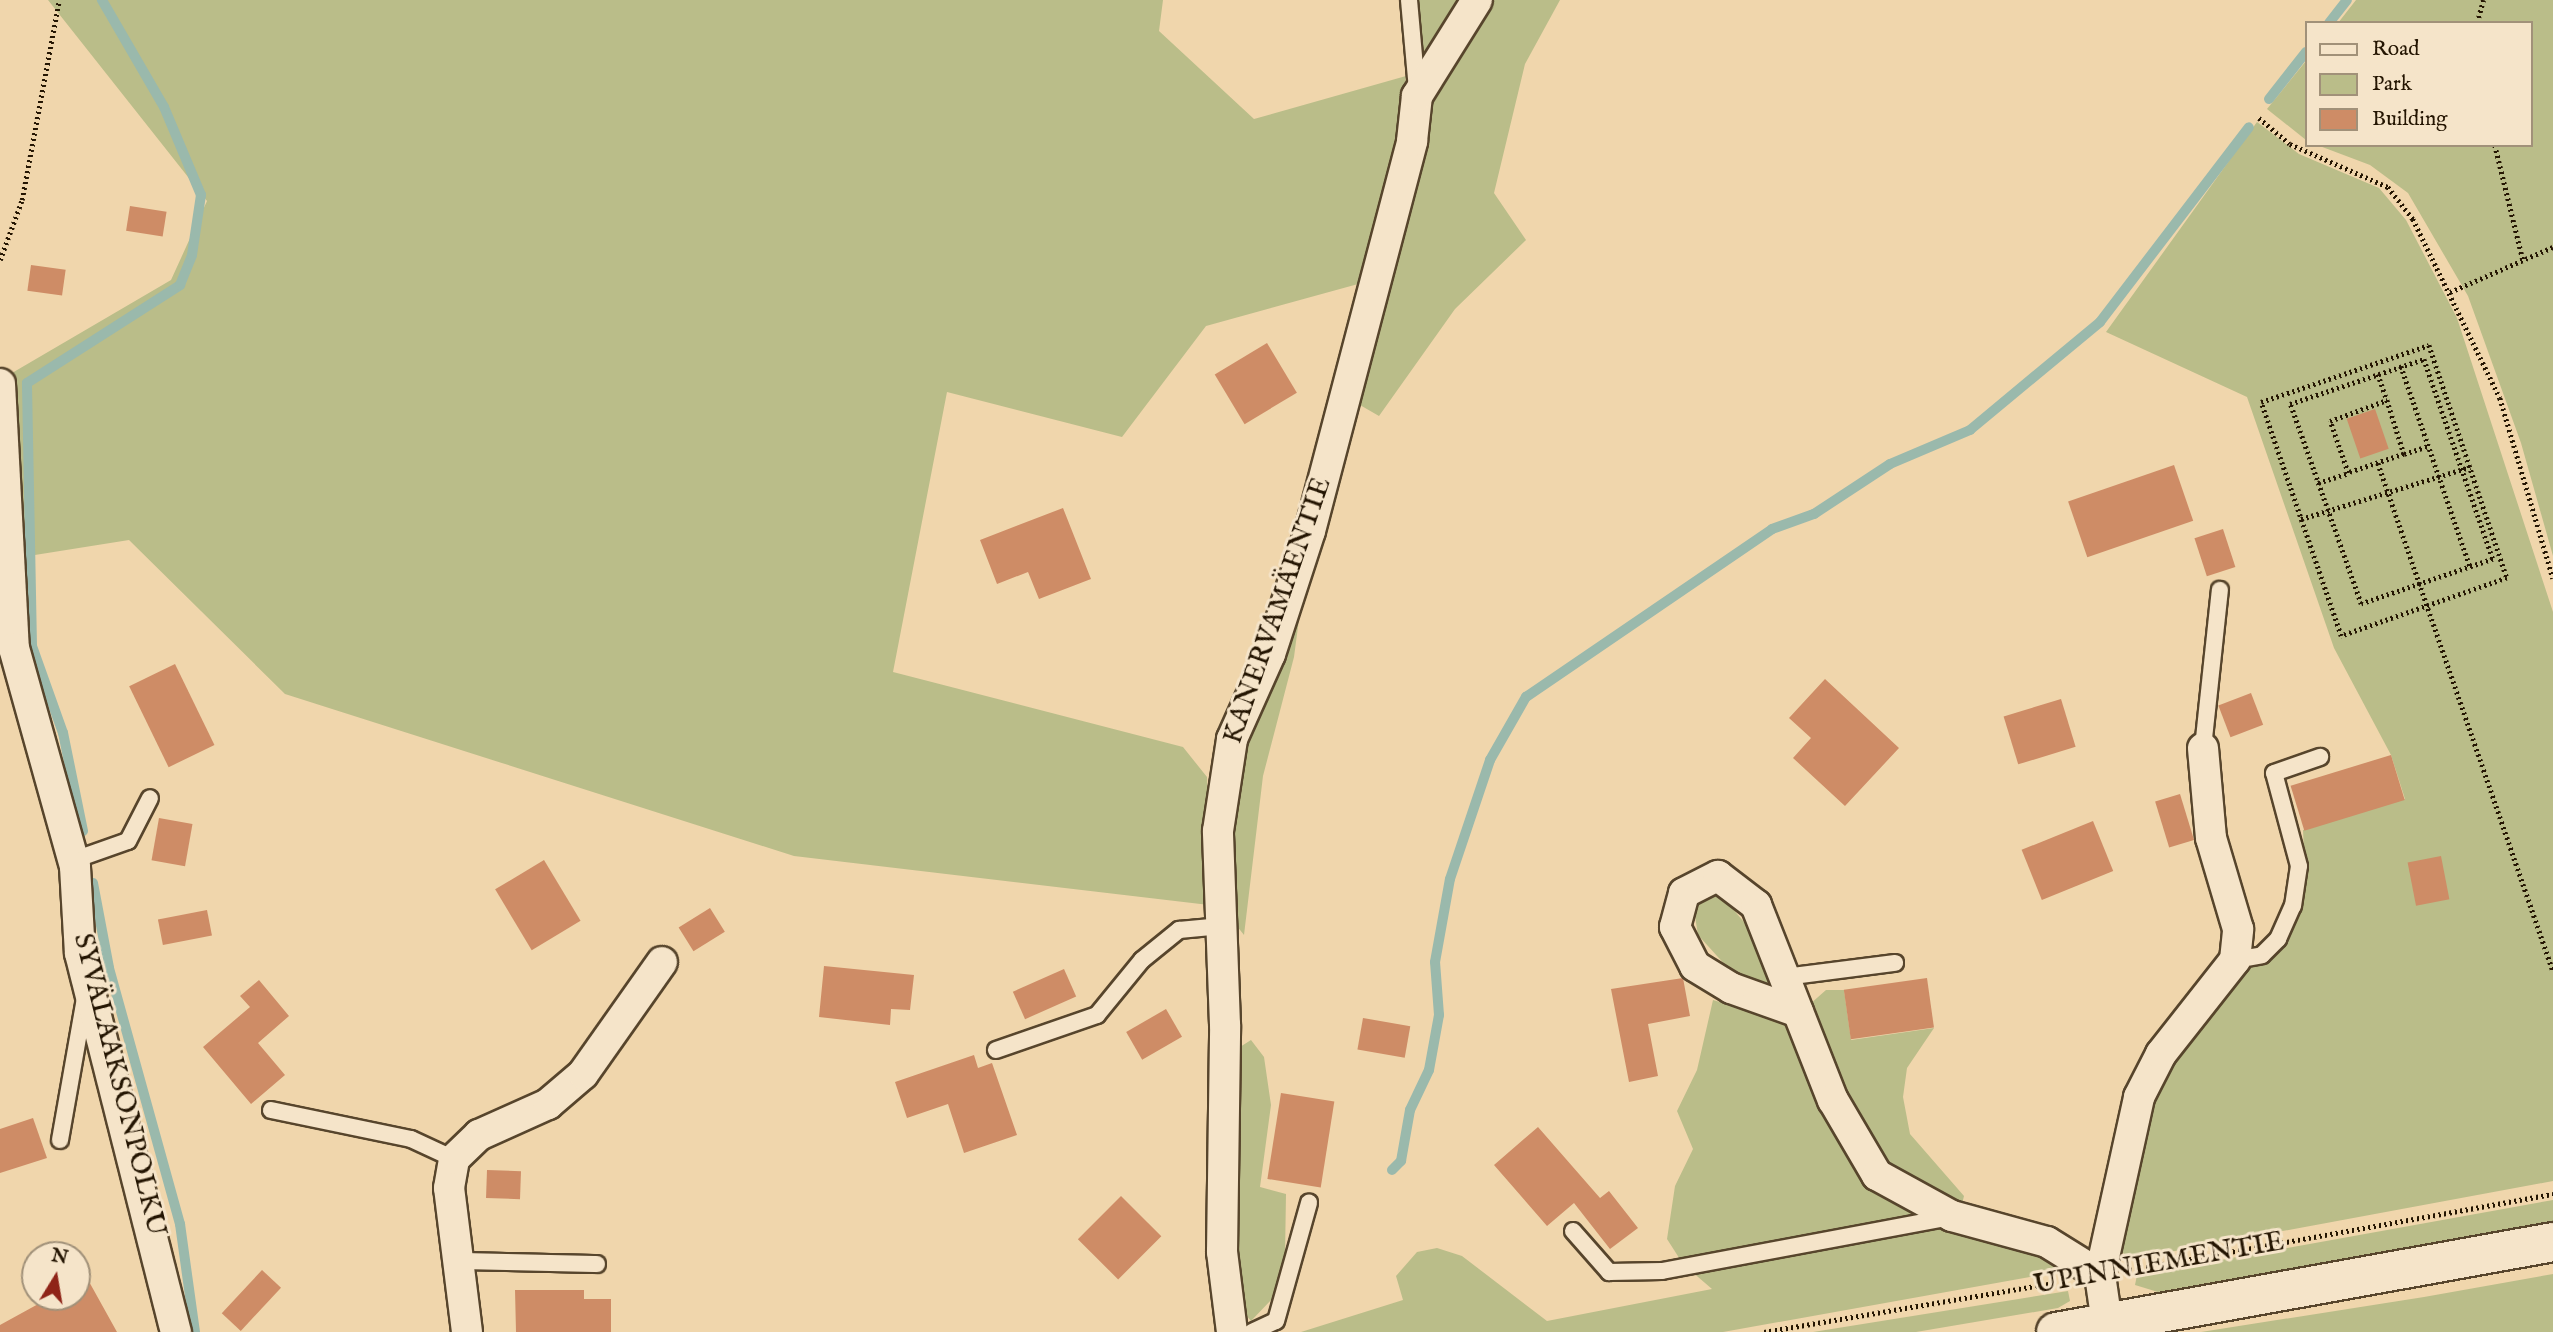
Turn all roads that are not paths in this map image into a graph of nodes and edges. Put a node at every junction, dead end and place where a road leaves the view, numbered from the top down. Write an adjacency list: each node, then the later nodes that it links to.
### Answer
1 (1409, 0): 3 (lane)
2 (1477, 0): 3 (street, KANERVAMÄENTIE)
3 (1417, 96): 10 (street, KANERVAMÄENTIE)
4 (0, 384): 9 (street, SYVÄLAAKSONPOLKU)
5 (2220, 590): 6 (lane)
6 (2203, 748): 11 (street)
7 (2320, 757): 11 (lane)
8 (150, 798): 9 (lane)
9 (74, 860): 15 (street, SYVÄLAAKSONPOLKU)
10 (1222, 926): 17 (lane); 31 (street, KANERVAMÄENTIE)
11 (2235, 960): 27 (street)
12 (662, 962): 20 (street)
13 (1895, 963): 14 (lane)
14 (1785, 977): 16 (street); 16 (street)
15 (89, 984): 19 (lane); 29 (street, SYVÄLAAKSONPOLKU)
16 (1798, 1012): 22 (street)
17 (996, 1050)
18 (271, 1110): 20 (lane)
19 (60, 1140)
20 (454, 1159): 25 (street)
21 (1309, 1203): 32 (lane)
22 (1952, 1216): 23 (lane); 27 (street)
23 (1573, 1231)
24 (2553, 1242): 28 (main road, UPINNIEMENTIE)
25 (460, 1261): 26 (lane); 30 (street)
26 (597, 1264)
27 (2100, 1275): 28 (street)
28 (2107, 1323): 33 (main road, UPINNIEMENTIE)
29 (176, 1332)
30 (467, 1332)
31 (1232, 1332)
32 (1252, 1332)
33 (2056, 1332)

